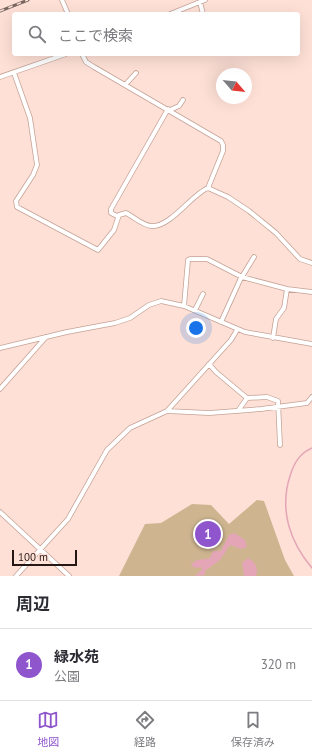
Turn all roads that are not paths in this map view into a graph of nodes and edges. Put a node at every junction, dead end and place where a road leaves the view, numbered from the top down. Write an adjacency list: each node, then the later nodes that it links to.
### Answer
1 (62, 0): 4 (street)
2 (205, 0): 3 (street)
3 (200, 2): 5 (street); 6 (street)
4 (67, 12)
5 (175, 12)
6 (202, 12)
7 (61, 56): 9 (street)
8 (84, 56): 12 (street)
9 (14, 73): 11 (street); 16 (street)
10 (136, 73): 12 (street)
11 (0, 77)
12 (125, 85): 14 (street)
13 (183, 100): 14 (street)
14 (169, 110): 15 (street); 16 (street)
15 (208, 188): 16 (street); 18 (street)
16 (117, 216)
17 (254, 257): 19 (street)
18 (312, 263)
19 (242, 277): 20 (street); 23 (street); 25 (street)
20 (287, 289): 21 (street); 28 (street)
21 (312, 292)
22 (203, 294): 24 (street)
23 (184, 306): 24 (street); 27 (street)
24 (195, 310): 25 (street)
25 (221, 322): 26 (street)
26 (237, 330): 28 (street); 31 (street)
27 (47, 336): 30 (street); 32 (street)
28 (273, 338): 29 (street)
29 (312, 344)
30 (0, 348)
31 (209, 364): 34 (street); 37 (street)
32 (0, 389)
33 (312, 397): 35 (street)
34 (248, 398): 36 (street); 38 (street)
35 (310, 403): 36 (street)
36 (279, 406): 38 (street); 39 (street)
37 (167, 411): 38 (street); 41 (street)
38 (238, 411)
39 (280, 445)
40 (0, 512): 41 (street)
41 (40, 550): 42 (street); 43 (street)
42 (16, 576)
43 (70, 576)

